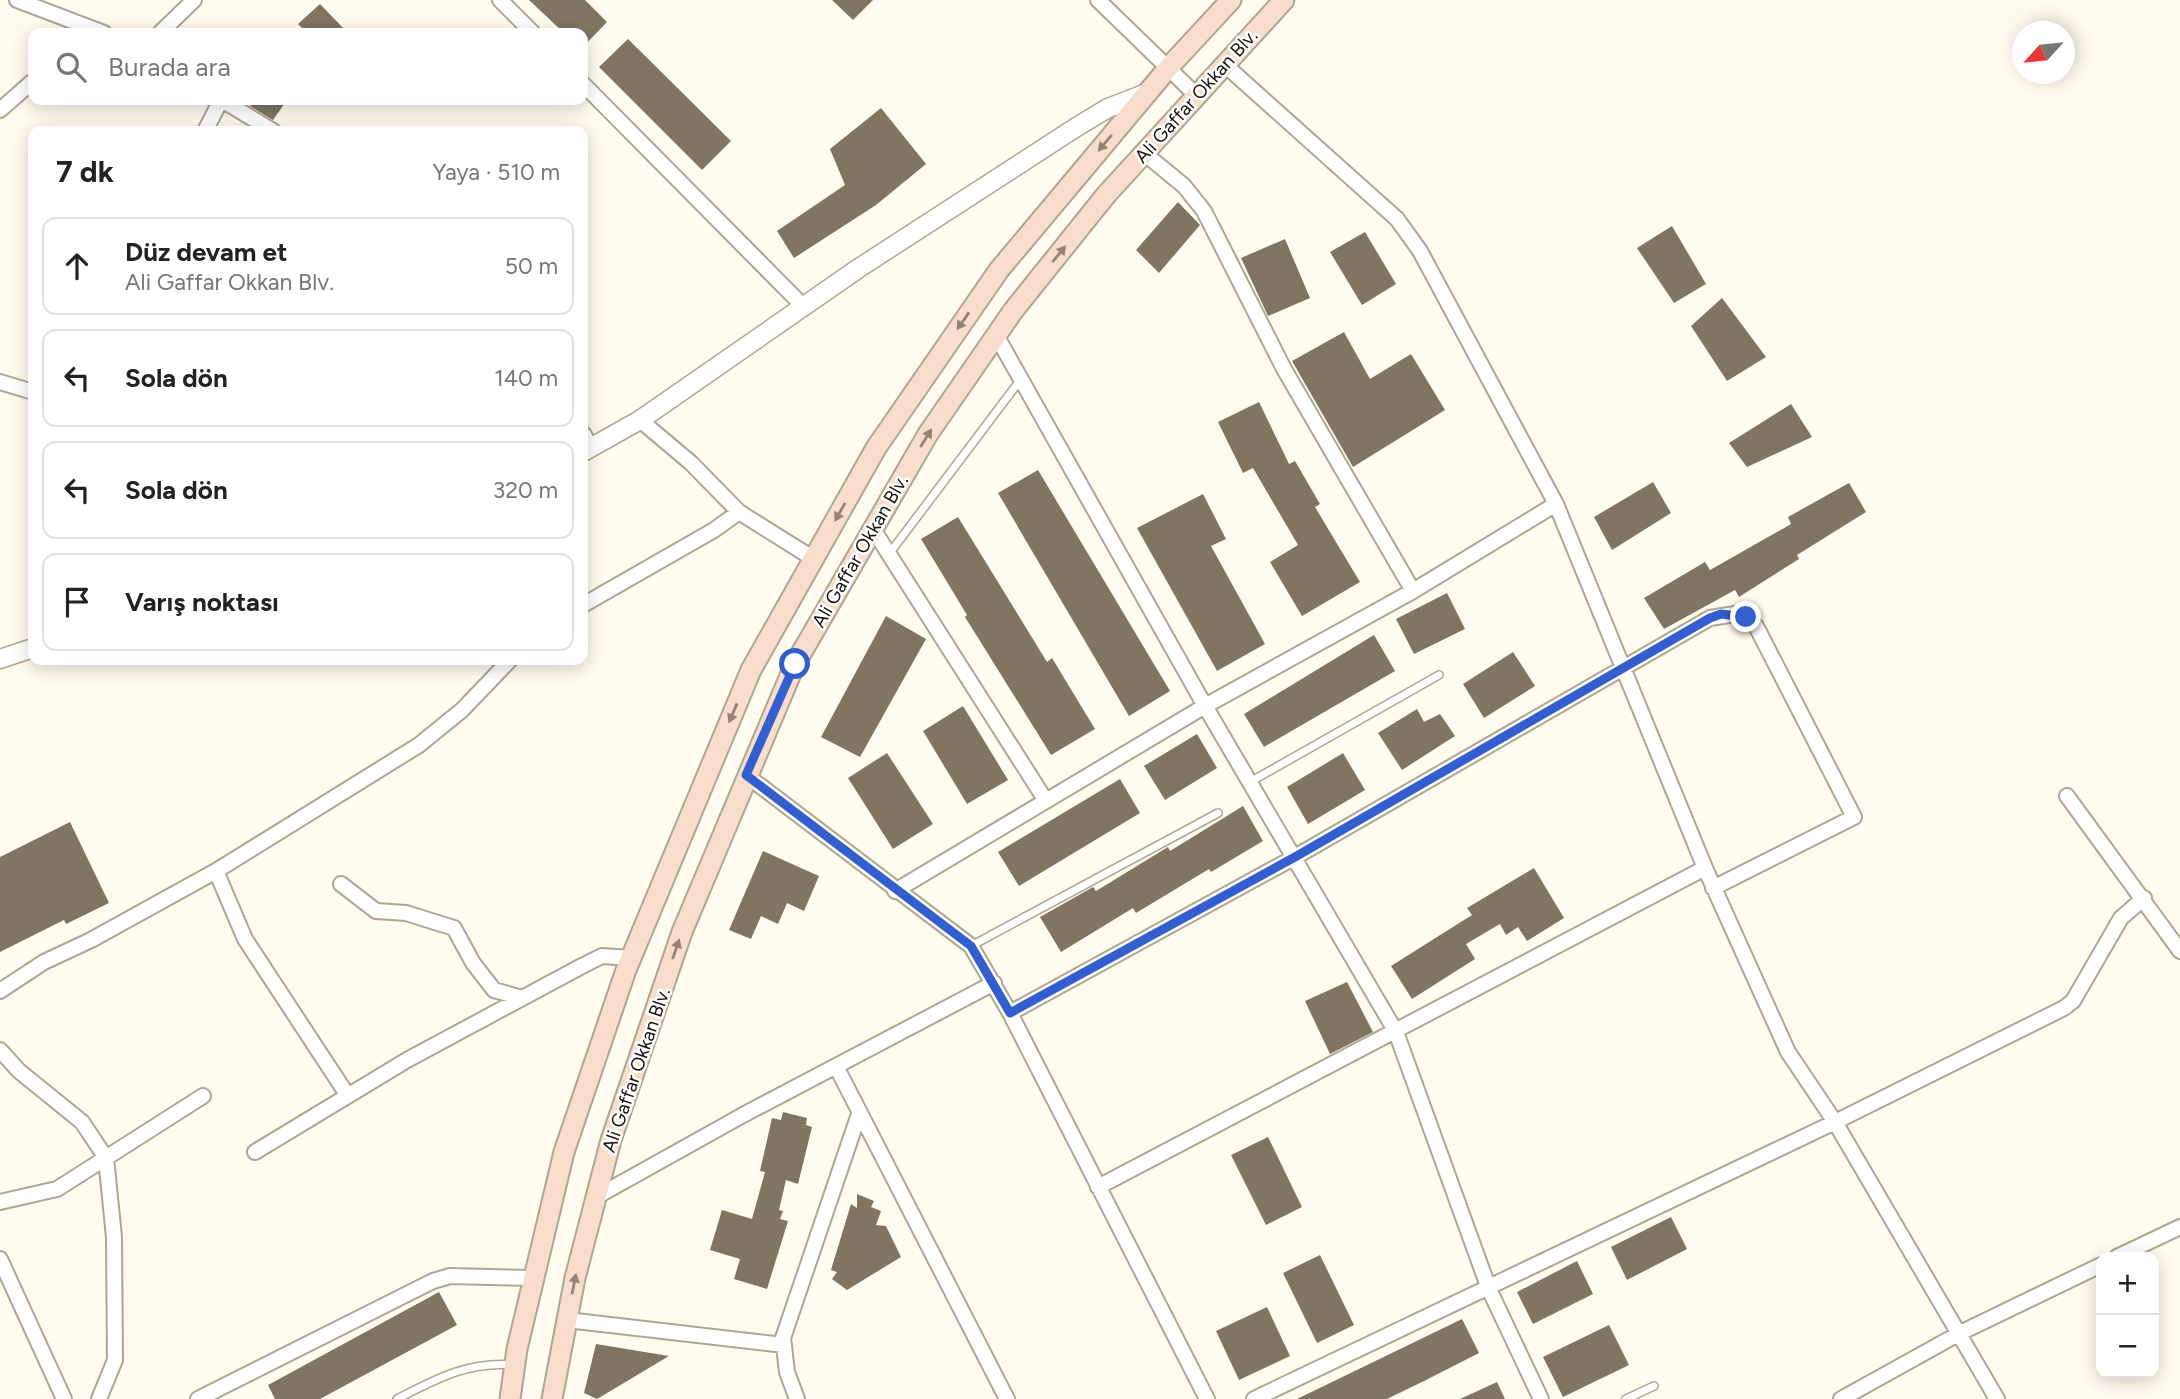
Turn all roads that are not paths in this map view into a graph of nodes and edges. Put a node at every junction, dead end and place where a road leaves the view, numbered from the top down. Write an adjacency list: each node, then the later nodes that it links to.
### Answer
1 (18, 0): 7 (street)
2 (194, 0): 8 (street)
3 (500, 0): 9 (street)
4 (1098, 0): 11 (street)
5 (1231, 0): 11 (main road, Ali Gaffar Okkan Blv.)
6 (1284, 0): 10 (main road, Ali Gaffar Okkan Blv.)
7 (88, 28)
8 (165, 28)
9 (528, 28)
10 (1225, 65): 15 (main road, Ali Gaffar Okkan Blv.); 29 (street)
11 (1169, 67): 14 (main road, Ali Gaffar Okkan Blv.); 15 (street)
12 (28, 85): 18 (street)
13 (588, 89): 22 (street)
14 (1147, 93): 22 (street); 33 (main road, Ali Gaffar Okkan Blv., one-way to 33)
15 (1197, 96): 21 (main road, Ali Gaffar Okkan Blv.)
16 (218, 105): 19 (street)
17 (229, 105): 20 (street)
18 (0, 110)
19 (208, 126)
20 (265, 126)
21 (1144, 153): 23 (main road, Ali Gaffar Okkan Blv., one-way to 21); 34 (street)
22 (804, 307): 27 (street)
23 (996, 335): 24 (street); 31 (main road, Ali Gaffar Okkan Blv., one-way to 23)
24 (1021, 379): 32 (lane); 41 (street)
25 (0, 382): 26 (street)
26 (28, 390)
27 (640, 420): 28 (street); 30 (street)
28 (588, 443)
29 (1556, 504): 34 (street); 39 (street)
30 (739, 512): 33 (street); 35 (street)
31 (873, 529): 32 (street); 42 (main road, Ali Gaffar Okkan Blv.)
32 (889, 554): 45 (street)
33 (814, 559): 56 (main road, Ali Gaffar Okkan Blv., one-way to 56)
34 (1413, 591): 41 (street)
35 (588, 602)
36 (28, 650): 37 (street)
37 (0, 659)
38 (505, 665): 49 (street)
39 (1622, 667): 47 (street); 48 (street); 51 (street)
40 (1439, 675): 43 (lane)
41 (1205, 706): 43 (street); 45 (street)
42 (746, 775): 52 (street); 71 (main road, Ali Gaffar Okkan Blv., one-way to 42)
43 (1250, 782): 47 (street)
44 (2067, 796): 53 (street)
45 (1046, 801): 52 (street)
46 (1218, 813): 54 (lane)
47 (1295, 857): 60 (street); 61 (street)
48 (1705, 868): 51 (street); 61 (street)
49 (216, 871): 58 (street); 65 (street)
50 (341, 884): 59 (street)
51 (1713, 888): 67 (street)
52 (895, 891): 54 (street)
53 (2144, 898): 55 (street); 67 (street)
54 (971, 946): 57 (street)
55 (2180, 951)
56 (631, 958): 59 (street); 77 (main road, Ali Gaffar Okkan Blv.)
57 (994, 983): 60 (street); 63 (street)
58 (0, 990)
59 (522, 998): 65 (street)
60 (1010, 1013): 70 (street)
61 (1396, 1032): 70 (street); 78 (street)
62 (0, 1050): 69 (street)
63 (836, 1068): 66 (street); 71 (street)
64 (204, 1096): 69 (street)
65 (348, 1096): 68 (street)
66 (859, 1114): 81 (street); 91 (street)
67 (1836, 1122): 78 (street); 80 (street)
68 (256, 1152)
69 (106, 1158): 72 (street); 85 (street)
70 (1098, 1187): 92 (street)
71 (596, 1197): 79 (main road, Ali Gaffar Okkan Blv., one-way to 71)
72 (0, 1202)
73 (2180, 1227): 74 (street)
74 (2128, 1252)
75 (0, 1259): 84 (street)
76 (2096, 1267): 80 (street)
77 (534, 1279): 82 (main road, Ali Gaffar Okkan Blv.); 86 (street)
78 (1489, 1289): 93 (street); 94 (street)
79 (567, 1320): 81 (street); 89 (main road, Ali Gaffar Okkan Blv.)
80 (1961, 1334): 96 (street); 97 (street)
81 (784, 1345): 90 (street)
82 (514, 1365): 87 (lane); 88 (main road, Ali Gaffar Okkan Blv.)
83 (1654, 1386): 95 (lane)
84 (64, 1399)
85 (99, 1399)
86 (198, 1399)
87 (397, 1399)
88 (509, 1399)
89 (552, 1399)
90 (797, 1399)
91 (1007, 1399)
92 (1208, 1399)
93 (1254, 1399)
94 (1542, 1399)
95 (1626, 1399)
96 (1841, 1399)
97 (1997, 1399)

